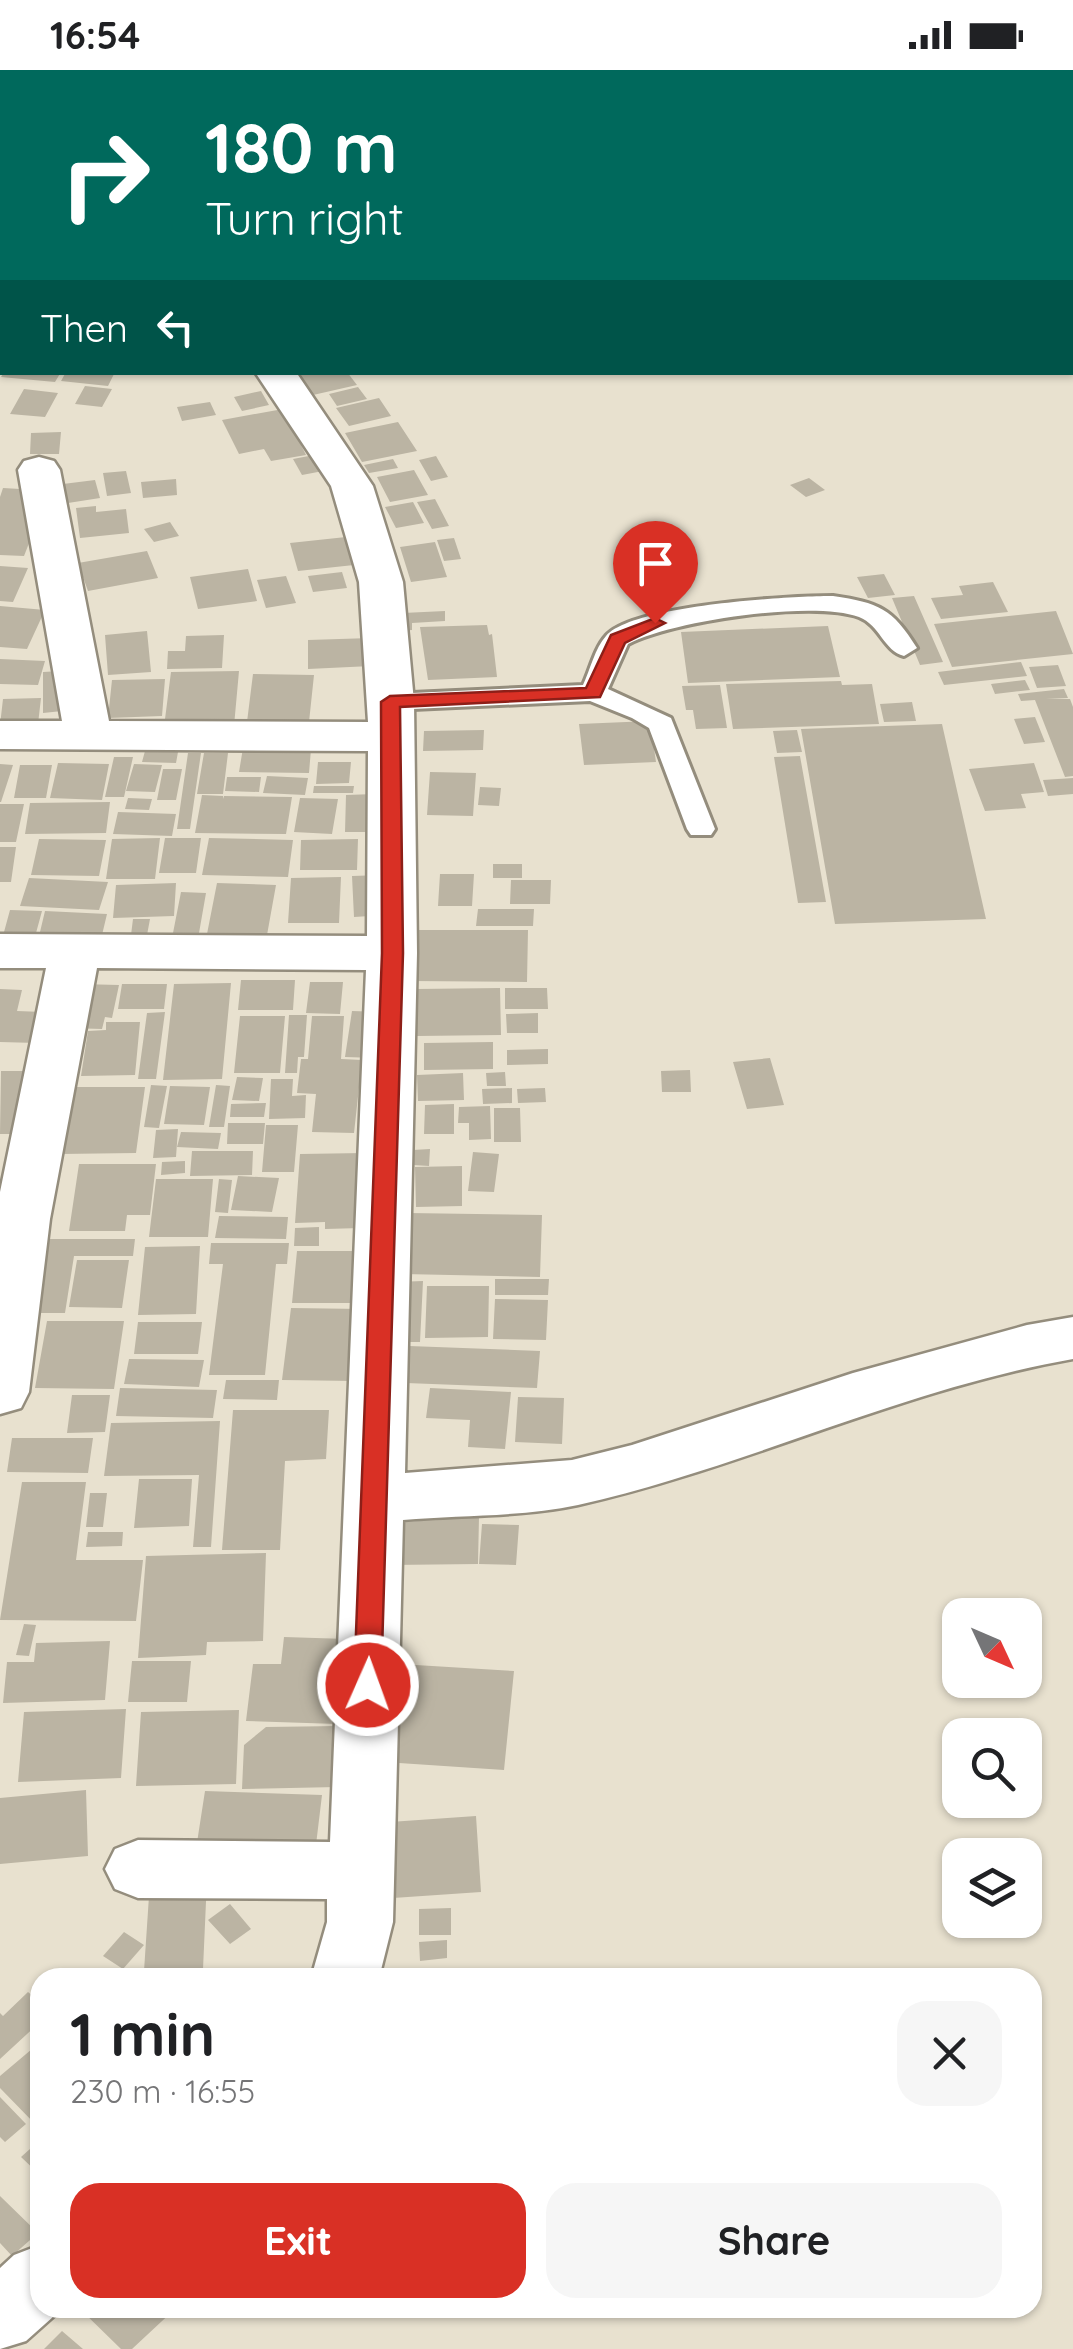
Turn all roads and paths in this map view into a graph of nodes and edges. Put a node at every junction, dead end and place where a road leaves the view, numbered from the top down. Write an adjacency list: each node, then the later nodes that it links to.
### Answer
1 (277, 375): 5 (street)
2 (40, 470): 7 (street)
3 (904, 648): 4 (lane)
4 (594, 693): 5 (lane); 8 (lane)
5 (391, 720): 7 (street); 11 (street)
6 (0, 735): 7 (street)
7 (88, 736)
8 (701, 828)
9 (0, 951): 10 (street)
10 (75, 952): 11 (street); 12 (street)
11 (392, 953): 15 (street)
12 (11, 1219): 14 (street)
13 (1073, 1338): 15 (street)
14 (0, 1392)
15 (374, 1499): 17 (street)
16 (138, 1869): 17 (street)
17 (361, 1871): 18 (street)
18 (348, 1968)
19 (30, 2289): 20 (street)
20 (0, 2316)

